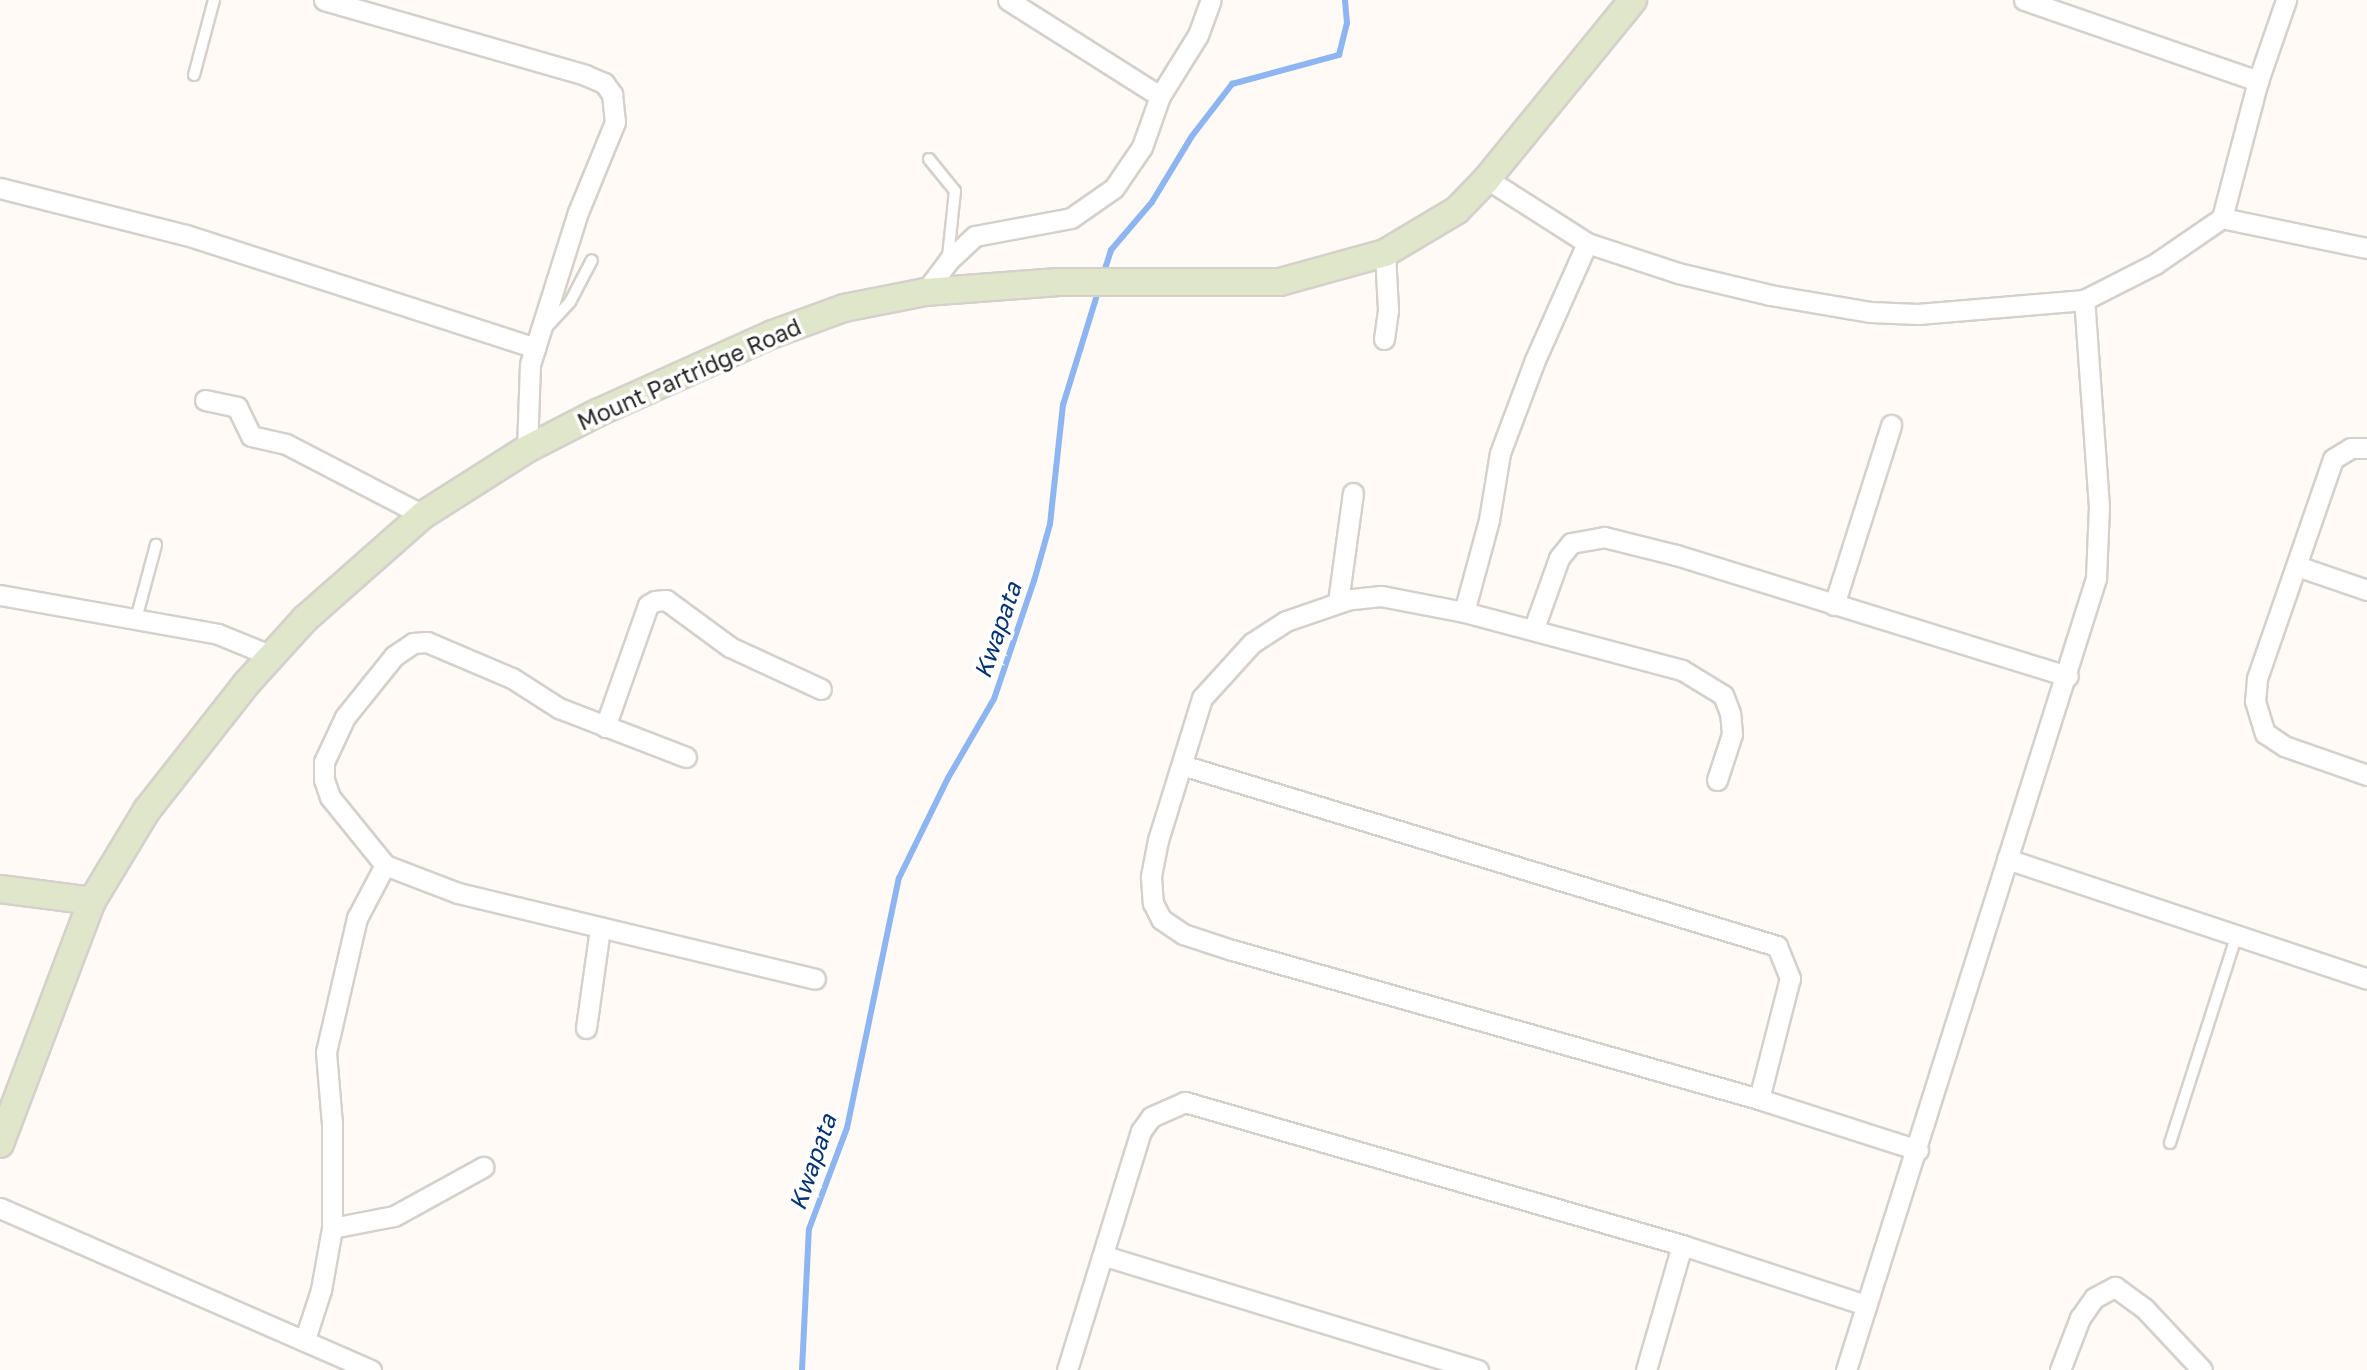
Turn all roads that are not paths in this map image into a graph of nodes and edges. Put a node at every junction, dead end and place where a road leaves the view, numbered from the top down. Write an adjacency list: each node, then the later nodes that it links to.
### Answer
1 (214, 0): 9 (lane)
2 (324, 0): 24 (street)
3 (1008, 0): 11 (street)
4 (1211, 0): 11 (street)
5 (1633, 0): 13 (street, Mount Partridge Road)
6 (2024, 0): 8 (street)
7 (2286, 0): 10 (street)
8 (2055, 5): 10 (street)
9 (194, 75)
10 (2258, 80): 15 (street)
11 (1160, 96): 20 (street)
12 (929, 159): 20 (lane)
13 (1488, 180): 16 (street); 18 (street, Mount Partridge Road)
14 (0, 188): 24 (street)
15 (2222, 218): 17 (street); 22 (street)
16 (1587, 243): 22 (street); 37 (street)
17 (2367, 248)
18 (1385, 253): 21 (street, Mount Partridge Road); 23 (street)
19 (592, 260): 24 (lane)
20 (948, 261): 21 (street)
21 (925, 292): 28 (street, Mount Partridge Road)
22 (2084, 300): 41 (street)
23 (1384, 339)
24 (538, 340): 28 (street)
25 (205, 400): 30 (street)
26 (1891, 425): 36 (street)
27 (2367, 448): 32 (street)
28 (527, 449): 30 (street, Mount Partridge Road)
29 (1353, 493): 35 (street)
30 (423, 515): 40 (street, Mount Partridge Road)
31 (156, 545): 38 (lane)
32 (2297, 566): 33 (street); 46 (street)
33 (2367, 590)
34 (0, 595): 38 (street)
35 (1338, 602): 37 (street); 45 (street)
36 (1835, 605): 39 (street); 41 (street)
37 (1464, 612): 39 (street)
38 (136, 620): 40 (street)
39 (1534, 628): 47 (street)
40 (272, 656): 51 (street, Mount Partridge Road)
41 (2068, 676): 48 (street)
42 (821, 689): 43 (street)
43 (605, 727): 44 (street); 49 (street)
44 (685, 757)
45 (1182, 765): 57 (street); 57 (street)
46 (2367, 775)
47 (1717, 779)
48 (2007, 859): 53 (street); 60 (street)
49 (385, 865): 52 (street); 63 (street)
50 (0, 889): 51 (street)
51 (92, 901): 59 (street, Mount Partridge Road)
52 (600, 929): 54 (street); 56 (street)
53 (2236, 938): 55 (street); 58 (lane)
54 (815, 979)
55 (2367, 979)
56 (586, 1028)
57 (1759, 1099): 60 (street)
58 (2170, 1143)
59 (0, 1144)
60 (1918, 1150): 66 (street)
61 (483, 1167): 63 (street)
62 (0, 1208): 67 (street)
63 (332, 1228): 67 (street)
64 (1682, 1245): 65 (street); 66 (street); 71 (street)
65 (1105, 1256): 69 (street); 70 (street)
66 (1866, 1305): 72 (street)
67 (305, 1339): 68 (street)
68 (371, 1370)
69 (1067, 1370)
70 (1478, 1370)
71 (1646, 1370)
72 (1846, 1370)
73 (2060, 1370): 74 (street)
74 (2202, 1370)

